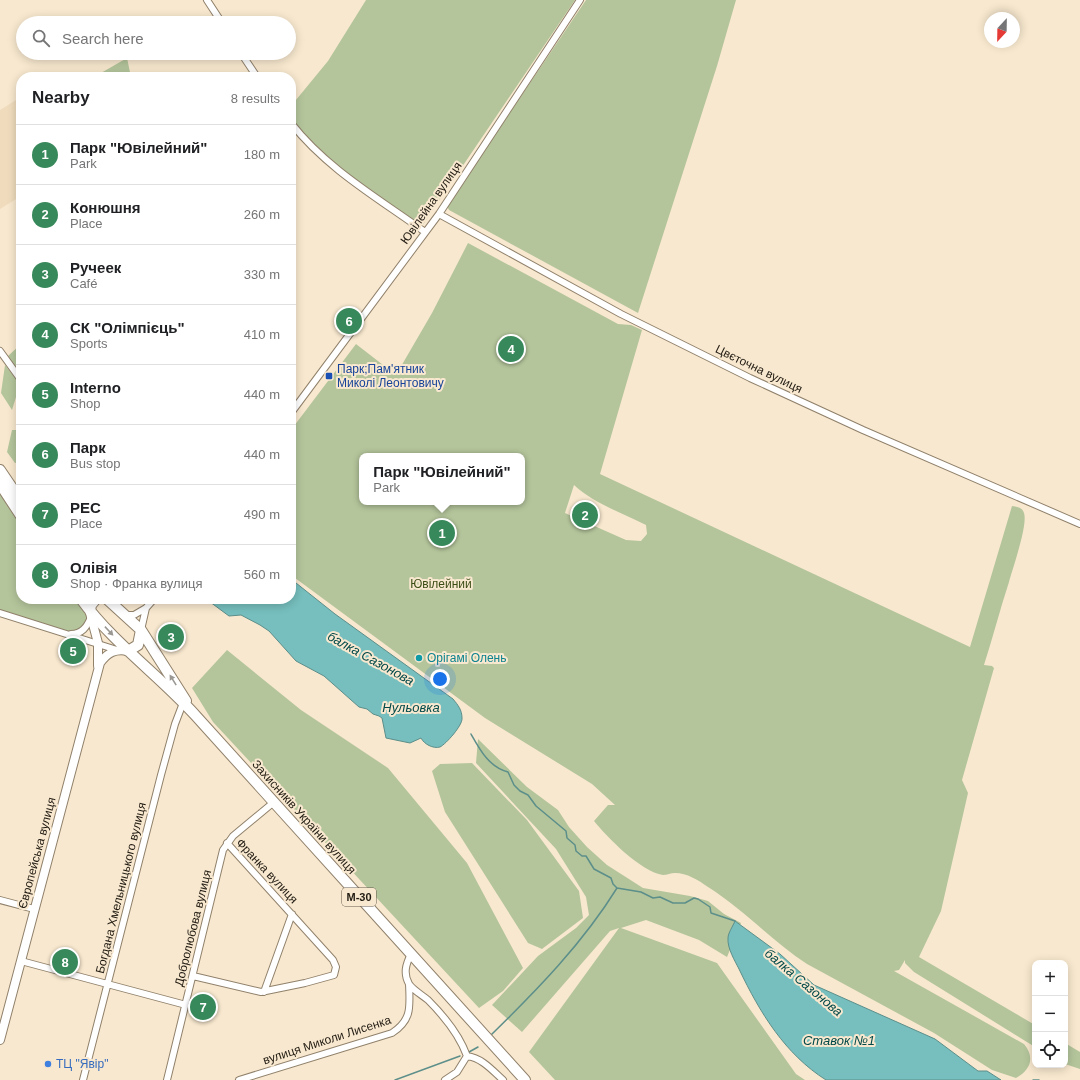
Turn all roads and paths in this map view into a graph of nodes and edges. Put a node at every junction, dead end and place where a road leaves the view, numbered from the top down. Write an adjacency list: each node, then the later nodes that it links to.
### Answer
1 (207, 0): 3 (street)
2 (580, 0): 7 (street, Ювілейна вулиця)
3 (217, 16)
4 (246, 60): 5 (street)
5 (254, 72)
6 (296, 129): 8 (street)
7 (439, 214): 8 (street, Ювілейна вулиця); 16 (street, Цвєточна вулиця)
8 (425, 232): 11 (street, Ювілейна вулиця)
9 (0, 351): 10 (street)
10 (16, 373)
11 (296, 406)
12 (0, 470): 14 (highway)
13 (0, 484): 15 (highway)
14 (16, 494)
15 (16, 508)
16 (1080, 524)
17 (84, 604): 23 (highway, М-30)
18 (92, 604): 23 (highway)
19 (113, 604): 24 (highway, М-30)
20 (150, 604): 21 (street)
21 (146, 608): 24 (street); 25 (street)
22 (0, 613): 26 (street)
23 (91, 614): 26 (street); 27 (street, Європейська вулиця); 29 (highway, М-30, one-way to 29)
24 (122, 614): 25 (highway, М-30)
25 (142, 630): 29 (highway); 32 (highway, Захисників України вулиця / М-30, one-way to 25)
26 (68, 633): 27 (street)
27 (98, 643): 28 (street); 30 (street, Європейська вулиця)
28 (117, 650): 29 (street); 30 (street, Європейська вулиця)
29 (128, 651): 31 (highway, Захисників України вулиця / М-30)
30 (98, 673): 36 (street, Європейська вулиця)
31 (183, 703): 32 (highway, Захисників України вулиця / М-30); 42 (street, Богдана Хмельницького вулиця)
32 (194, 713): 33 (highway, Захисників України вулиця / М-30)
33 (274, 802): 34 (street, Добролюбова вулиця); 38 (highway, Захисників України вулиця / М-30)
34 (227, 843): 37 (street, Франка вулиця); 40 (street, Добролюбова вулиця)
35 (0, 900): 36 (street)
36 (34, 909): 39 (street, Європейська вулиця)
37 (292, 914): 43 (street, Франка вулиця); 43 (street, Франка вулиця)
38 (412, 954): 41 (street, вулиця Миколи Лисенка); 52 (highway, Захисників України вулиця / М-30)
39 (21, 961): 42 (street); 45 (street, Європейська вулиця)
40 (193, 976): 43 (street, Франка вулиця); 44 (street, Добролюбова вулиця)
41 (409, 984): 46 (street); 49 (street, вулиця Миколи Лисенка)
42 (108, 986): 44 (street); 47 (street, Богдана Хмельницького вулиця)
43 (264, 992)
44 (186, 1005): 48 (street, Добролюбова вулиця)
45 (0, 1040)
46 (467, 1056): 50 (street); 51 (street)
47 (83, 1080)
48 (168, 1080)
49 (239, 1080)
50 (445, 1080)
51 (503, 1080)
52 (525, 1080)

